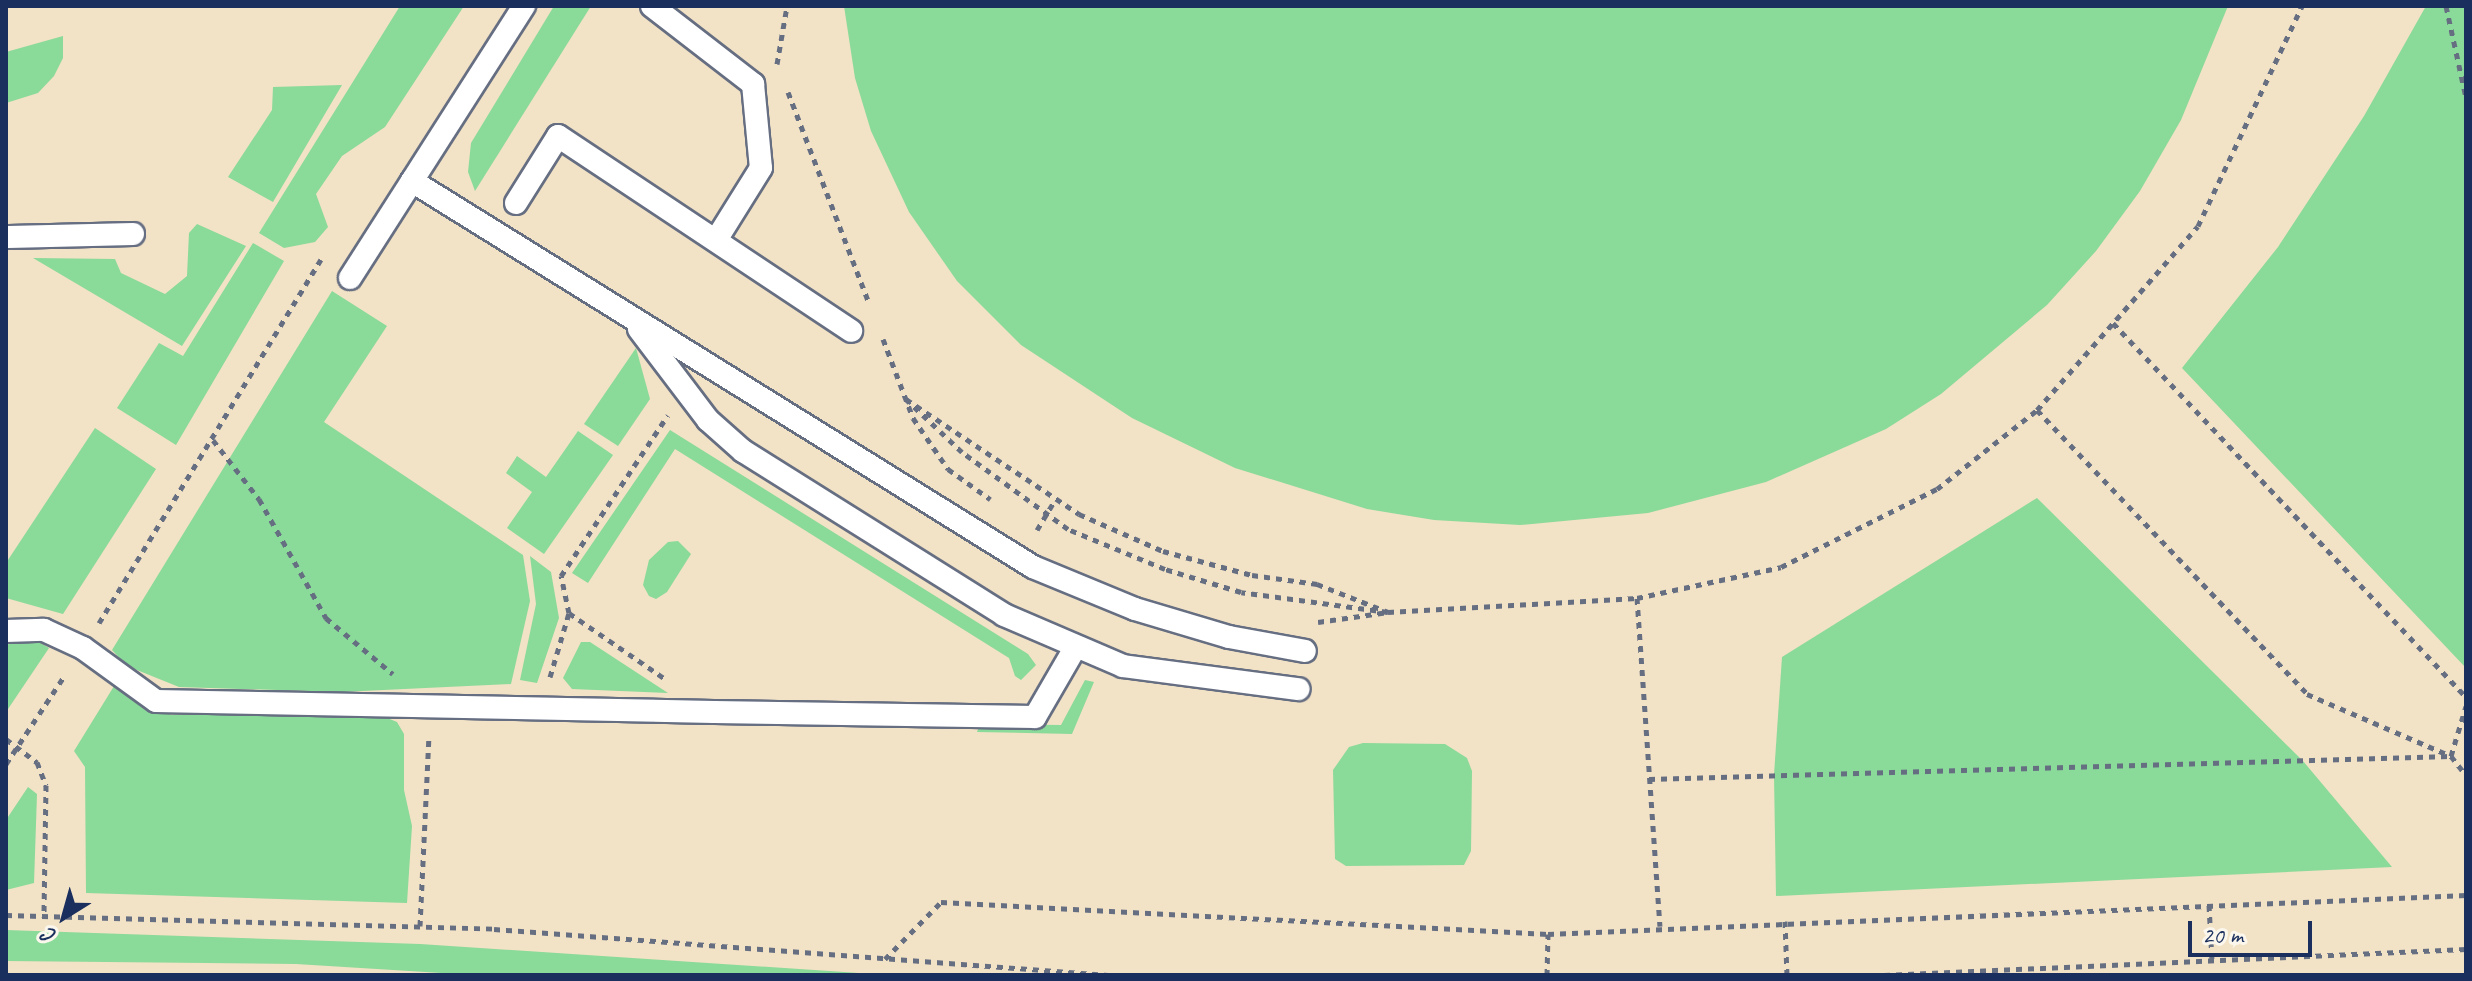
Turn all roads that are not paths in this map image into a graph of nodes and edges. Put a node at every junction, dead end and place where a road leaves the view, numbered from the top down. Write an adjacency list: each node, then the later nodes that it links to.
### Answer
1 (524, 6): 3 (lane)
2 (652, 6): 7 (lane)
3 (412, 181): 8 (lane); 9 (lane)
4 (516, 203): 7 (lane)
5 (133, 234): 6 (lane)
6 (6, 237)
7 (716, 240): 10 (lane)
8 (350, 278)
9 (631, 318): 12 (lane); 13 (lane)
10 (851, 331)
11 (6, 631): 12 (lane)
12 (1075, 648): 14 (lane)
13 (1305, 651)
14 (1298, 689)

